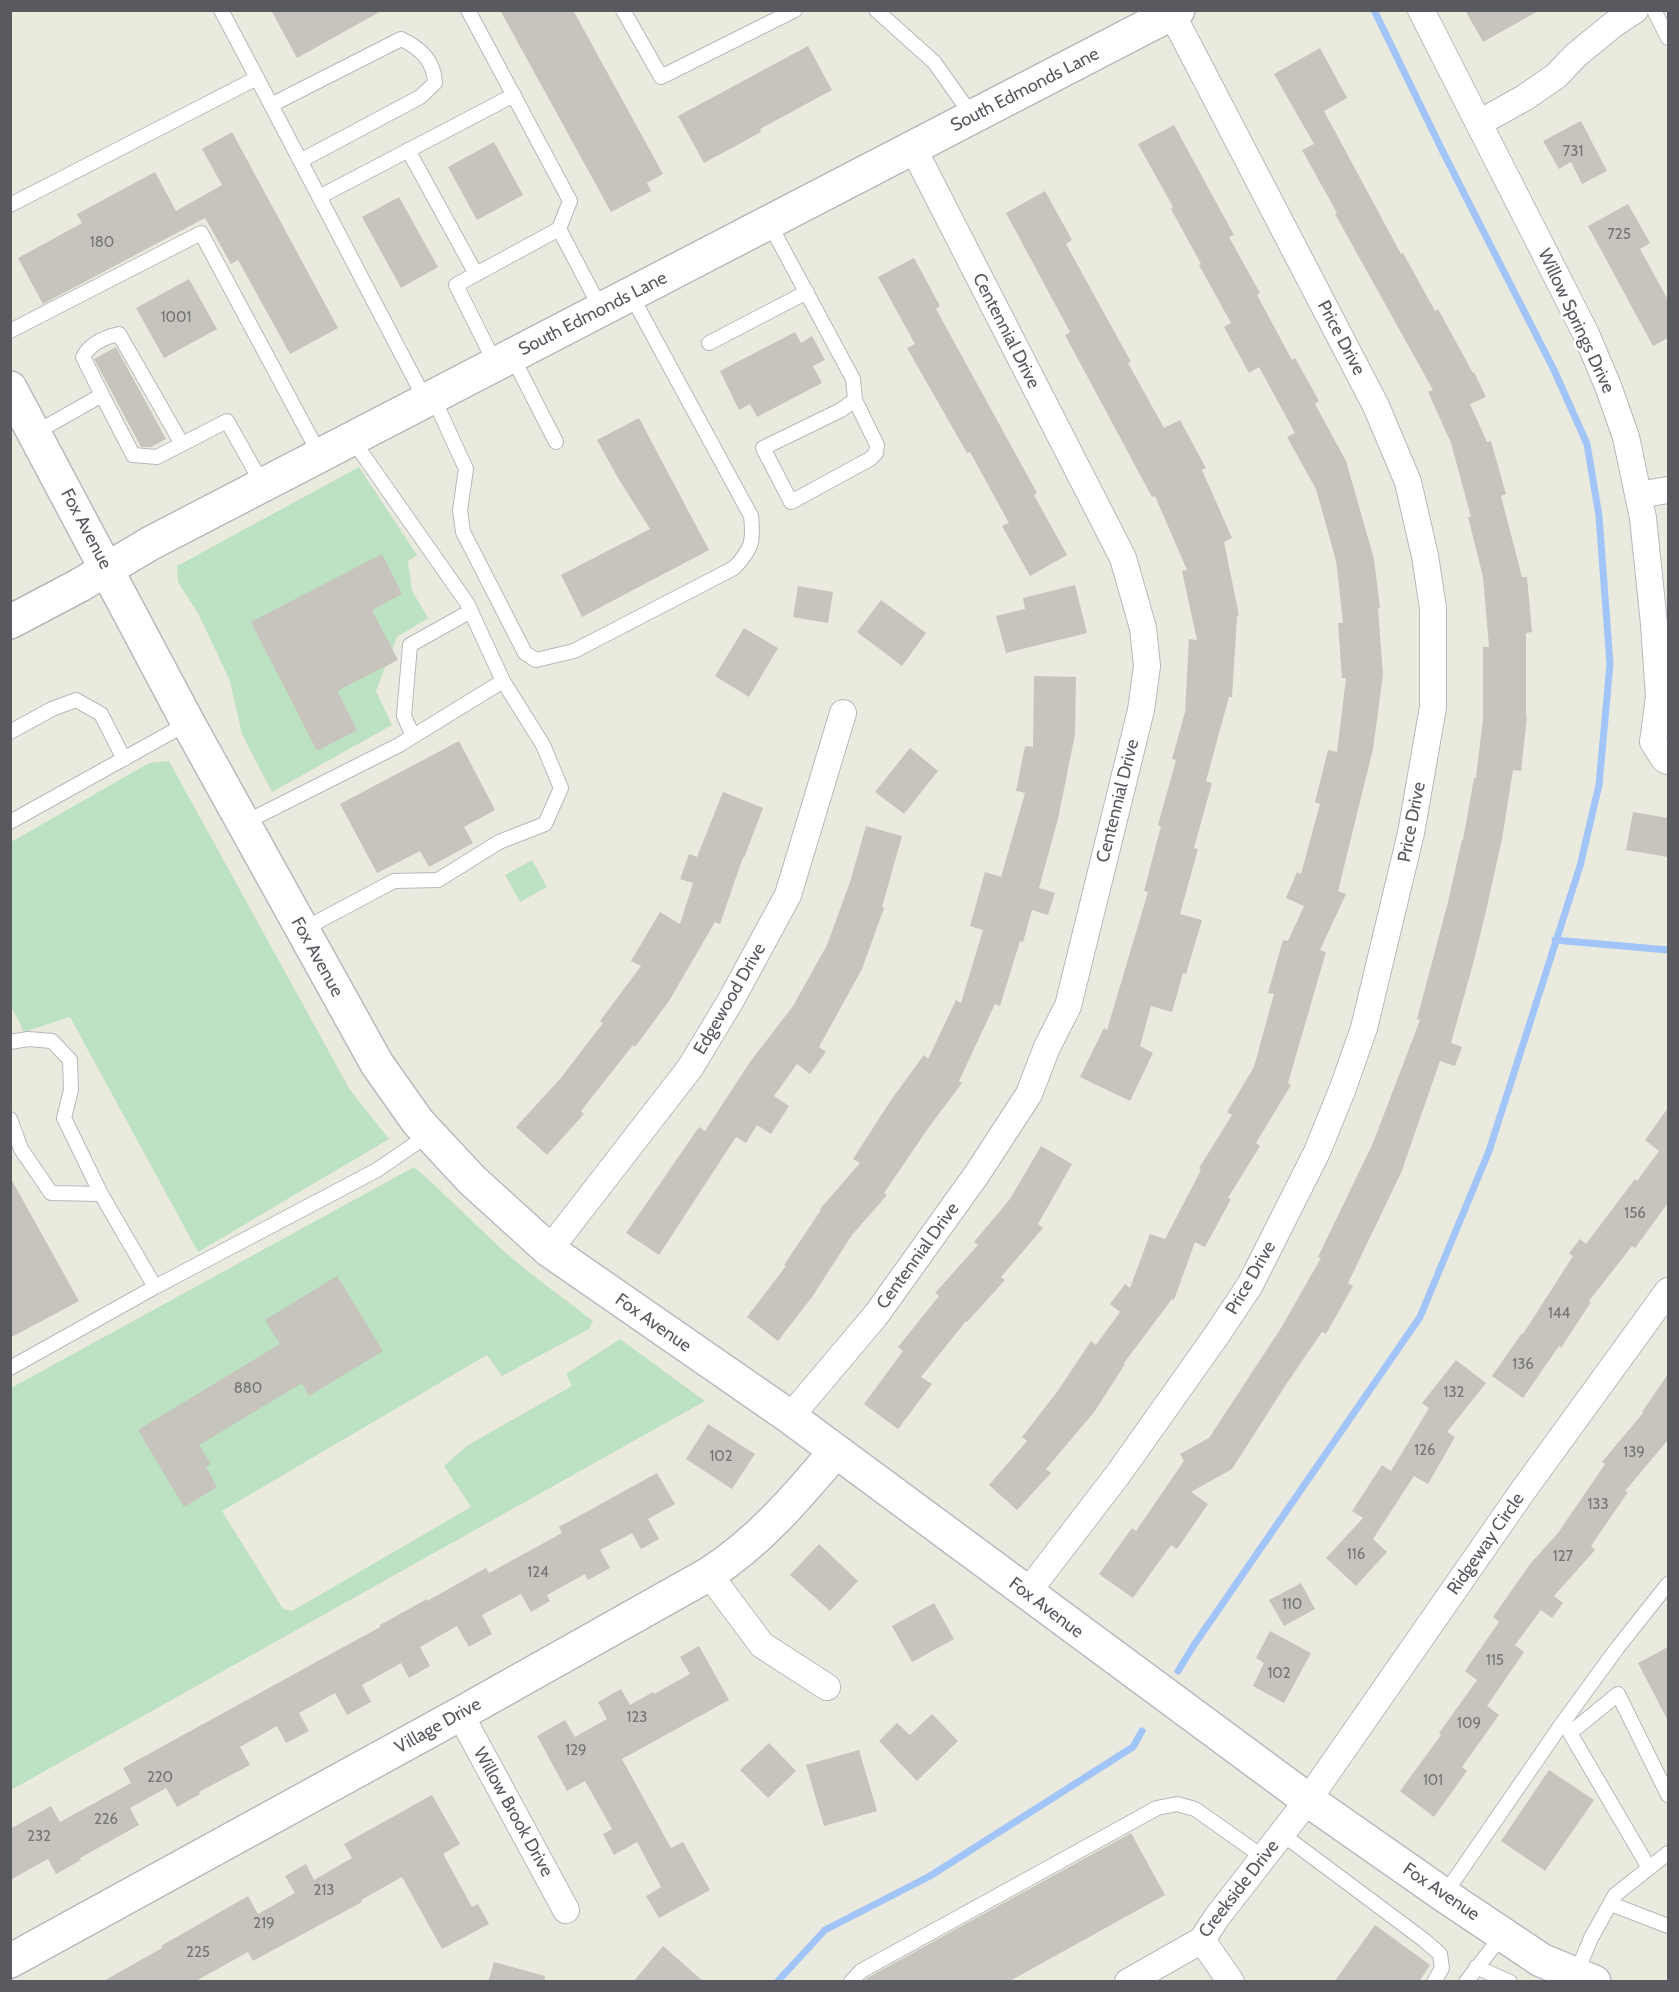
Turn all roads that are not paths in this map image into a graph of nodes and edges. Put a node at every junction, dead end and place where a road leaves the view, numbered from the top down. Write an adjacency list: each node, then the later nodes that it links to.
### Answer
1 (220, 10): 11 (lane)
2 (468, 10): 12 (lane)
3 (623, 10): 4 (lane)
4 (795, 10)
5 (876, 10): 14 (lane)
6 (1421, 10): 15 (street, Willow Springs Drive)
7 (1635, 10): 15 (street)
8 (1654, 10): 10 (lane)
9 (1173, 12): 14 (main road, South Edmonds Lane); 67 (street, Price Drive)
10 (1668, 38)
11 (257, 78): 13 (lane); 20 (lane)
12 (514, 95): 17 (lane); 22 (lane)
13 (272, 105): 18 (lane); 18 (lane)
14 (974, 117): 16 (main road, South Edmonds Lane)
15 (1479, 123): 41 (street, Willow Springs Drive)
16 (913, 148): 21 (main road, South Edmonds Lane); 63 (street, Centennial Drive)
17 (408, 150): 19 (lane); 23 (lane)
18 (300, 161): 19 (lane)
19 (319, 197): 32 (lane)
20 (10, 205)
21 (769, 223): 24 (lane); 25 (main road, South Edmonds Lane)
22 (559, 229): 23 (lane); 26 (lane)
23 (476, 274): 29 (lane)
24 (807, 292): 28 (lane); 33 (lane)
25 (631, 295): 26 (main road, South Edmonds Lane); 32 (lane)
26 (601, 310): 29 (main road, South Edmonds Lane)
27 (10, 331): 38 (lane)
28 (709, 343)
29 (504, 360): 32 (main road, South Edmonds Lane); 36 (lane)
30 (10, 388): 34 (main road, Fox Avenue)
31 (102, 396): 34 (lane); 37 (lane); 37 (lane)
32 (429, 399): 35 (main road, South Edmonds Lane)
33 (855, 400): 33 (lane)
34 (35, 433): 42 (main road, Fox Avenue)
35 (352, 439): 38 (main road, South Edmonds Lane); 43 (lane)
36 (556, 442)
37 (182, 444): 39 (lane)
38 (320, 455): 39 (main road, South Edmonds Lane)
39 (263, 485): 42 (main road, South Edmonds Lane)
40 (1668, 490): 41 (street)
41 (1638, 495): 51 (street, Willow Springs Drive)
42 (108, 568): 44 (main road, South Edmonds Lane); 47 (main road, Fox Avenue)
43 (471, 611): 45 (lane); 49 (lane)
44 (10, 622)
45 (502, 681): 49 (lane); 54 (lane)
46 (843, 713): 59 (street, Edgewood Drive)
47 (188, 723): 50 (lane); 53 (main road, Fox Avenue)
48 (10, 732): 50 (lane)
49 (413, 736): 53 (lane)
50 (124, 759): 52 (lane)
51 (1666, 760)
52 (10, 822)
53 (244, 823): 54 (main road, Fox Avenue)
54 (303, 930): 57 (main road, Fox Avenue)
55 (10, 1042): 58 (lane)
56 (10, 1119): 58 (lane)
57 (428, 1135): 59 (main road, Fox Avenue); 60 (lane)
58 (101, 1194): 60 (lane)
59 (549, 1250): 63 (main road, Fox Avenue)
60 (155, 1287): 62 (lane)
61 (1668, 1291): 71 (street, Ridgeway Circle)
62 (10, 1368)
63 (790, 1417): 64 (main road, Fox Avenue)
64 (836, 1452): 65 (main road, Village Drive); 67 (main road, Fox Avenue)
65 (709, 1574): 68 (street); 69 (main road, Village Drive)
66 (1668, 1584): 76 (lane)
67 (1027, 1593): 71 (main road, Fox Avenue)
68 (827, 1687)
69 (460, 1714): 78 (street, Willow Brook Drive); 82 (main road, Village Drive)
70 (1668, 1795): 75 (lane)
71 (1308, 1800): 72 (street, Creekside Drive); 76 (main road, Fox Avenue)
72 (1282, 1834): 74 (street, Creekside Drive); 88 (lane)
73 (1668, 1853): 75 (lane)
74 (1263, 1857): 81 (street, Creekside Drive); 85 (lane)
75 (1649, 1868): 77 (lane)
76 (1444, 1895): 80 (main road, Fox Avenue)
77 (1611, 1904): 79 (lane); 84 (lane)
78 (566, 1910)
79 (1668, 1926)
80 (1503, 1934): 83 (lane); 84 (main road, Fox Avenue)
81 (1202, 1940): 86 (street, Creekside Drive); 87 (street)
82 (10, 1961)
83 (1476, 1967): 89 (lane); 90 (lane)
84 (1585, 1978)
85 (851, 1982)
86 (1128, 1982)
87 (1231, 1982)
88 (1434, 1982)
89 (1466, 1982)
90 (1510, 1982)

